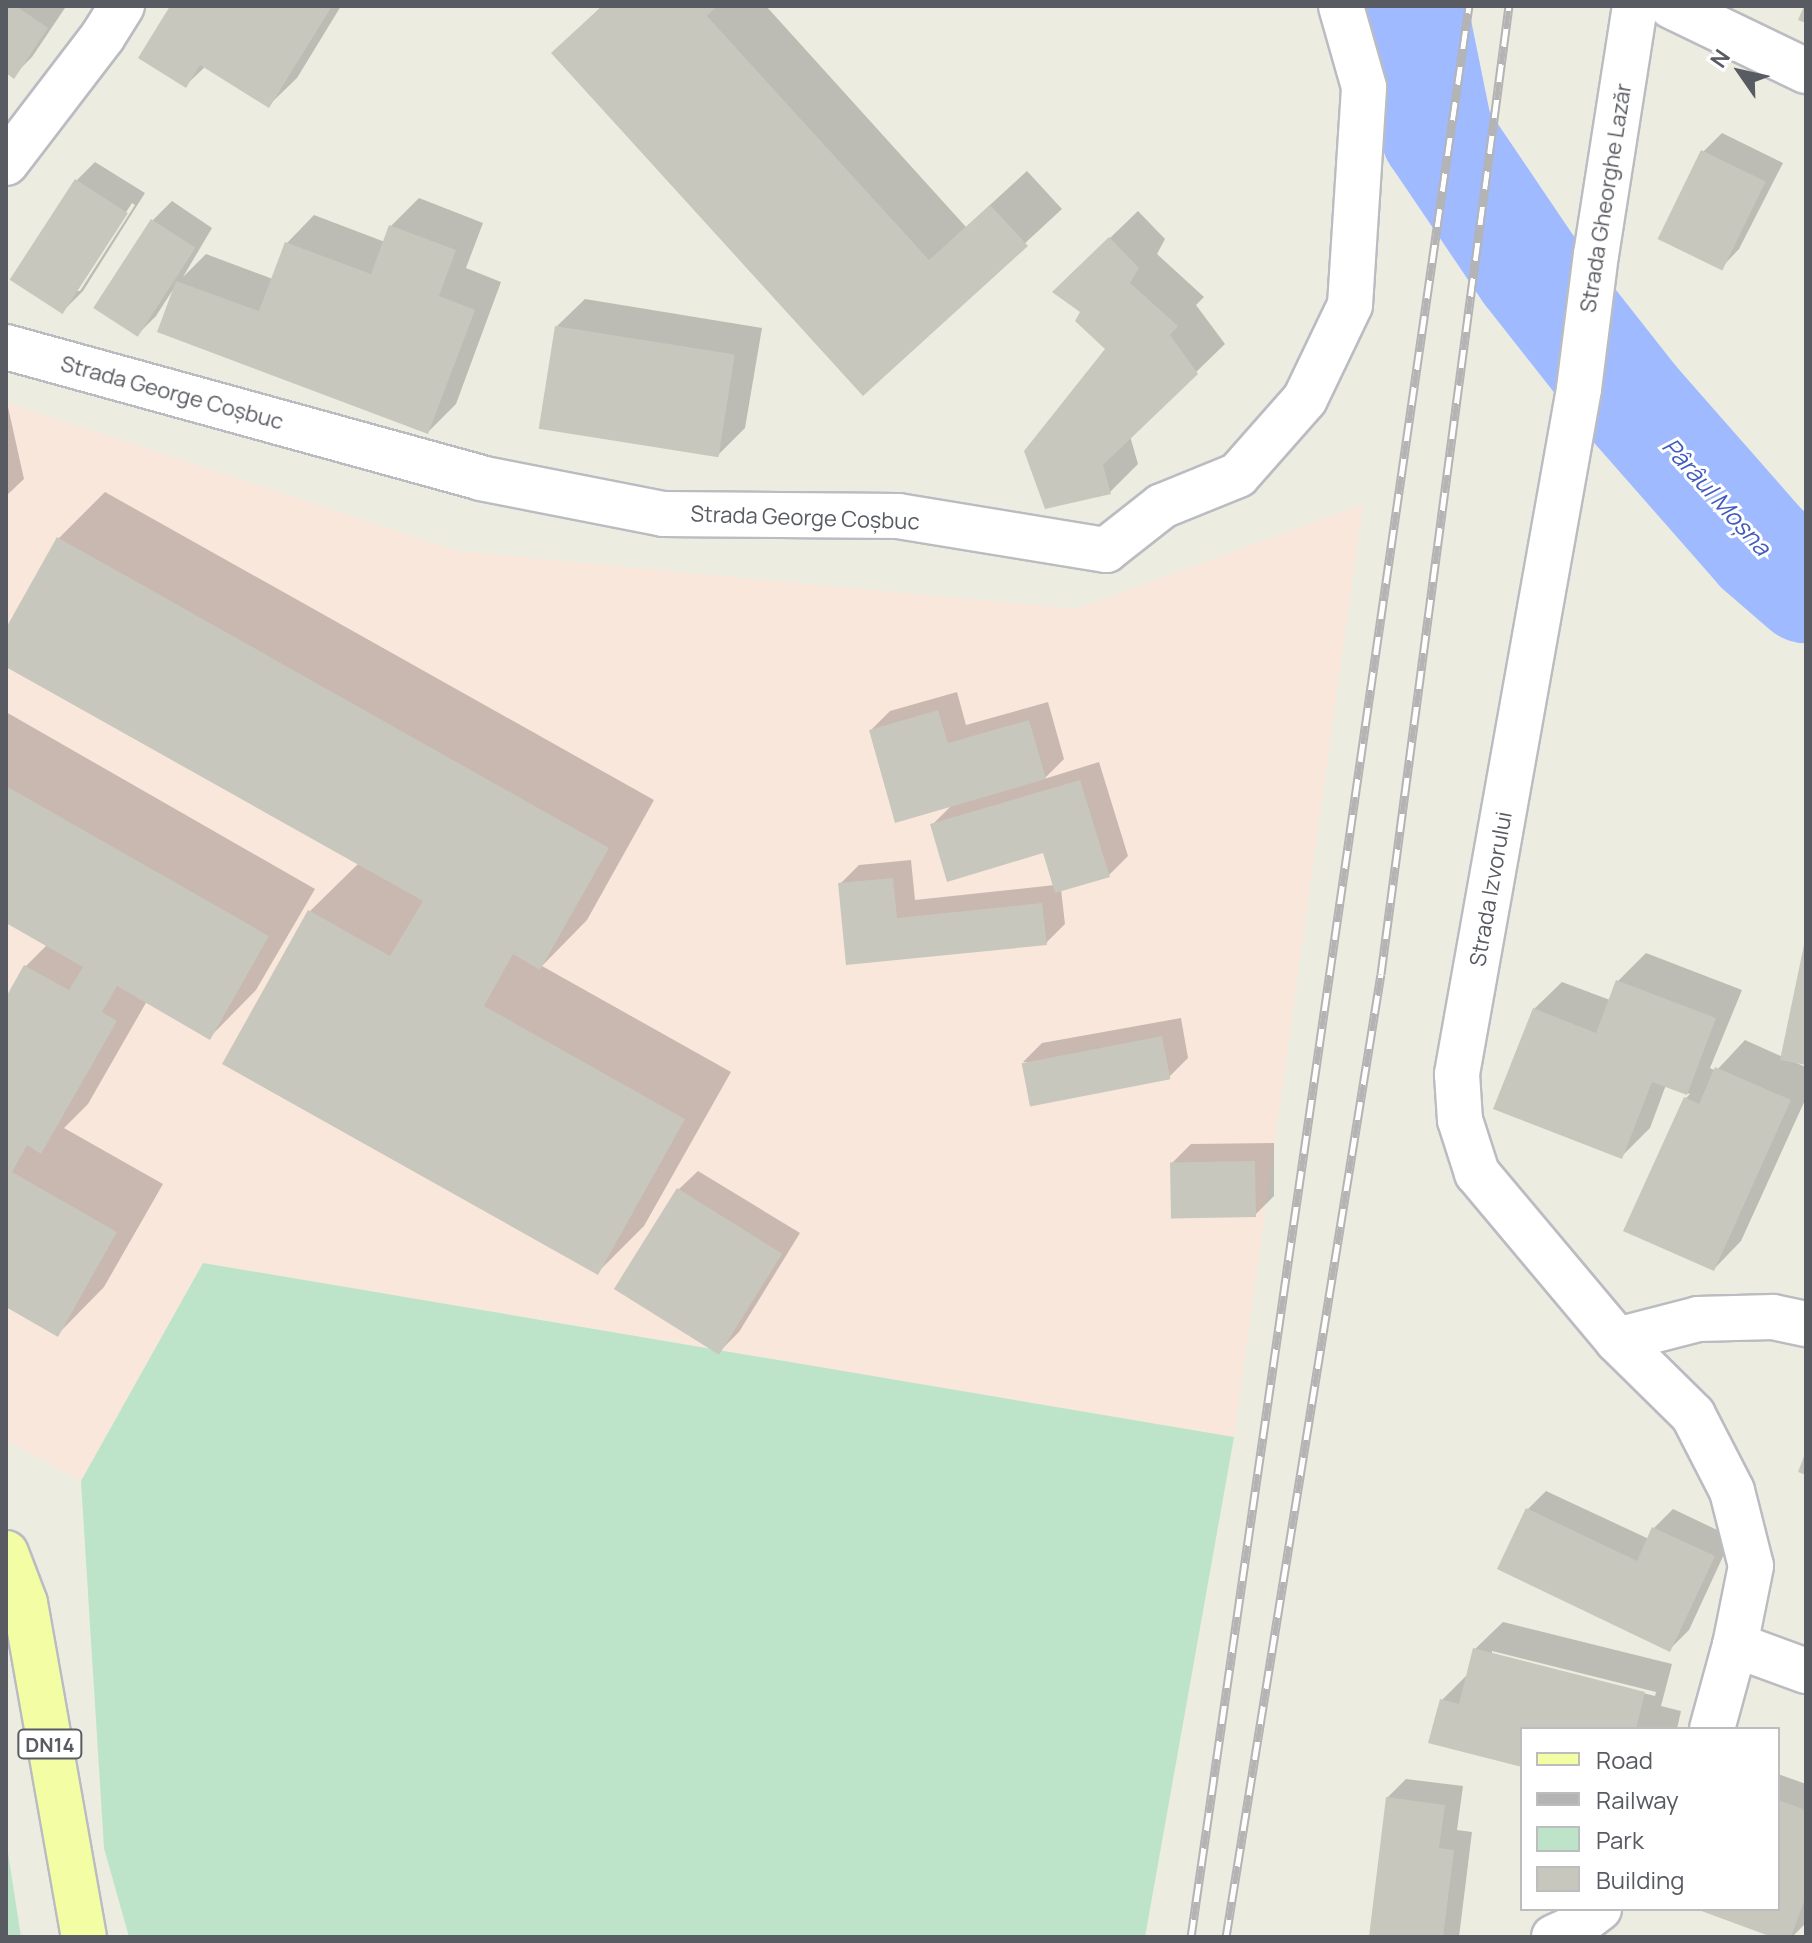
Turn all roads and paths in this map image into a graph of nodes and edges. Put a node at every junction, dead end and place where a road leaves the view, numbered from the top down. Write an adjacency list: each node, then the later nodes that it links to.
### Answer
1 (122, 6): 6 (street)
2 (1341, 6): 7 (street, Strada George Coșbuc)
3 (1635, 6): 8 (street, Strada Gheorghe Lazăr)
4 (1671, 6): 5 (street)
5 (1806, 71)
6 (6, 163)
7 (6, 347)
8 (1579, 389): 10 (street, Strada Izvorului)
9 (1806, 1324): 10 (street)
10 (1617, 1340): 12 (street, Strada Izvorului)
11 (6, 1553): 16 (main road, DN14)
12 (1735, 1645): 13 (street); 14 (street, Strada Izvorului)
13 (1806, 1671)
14 (1713, 1727)
15 (1596, 1911): 17 (street)
16 (84, 1937)
17 (1554, 1937)

